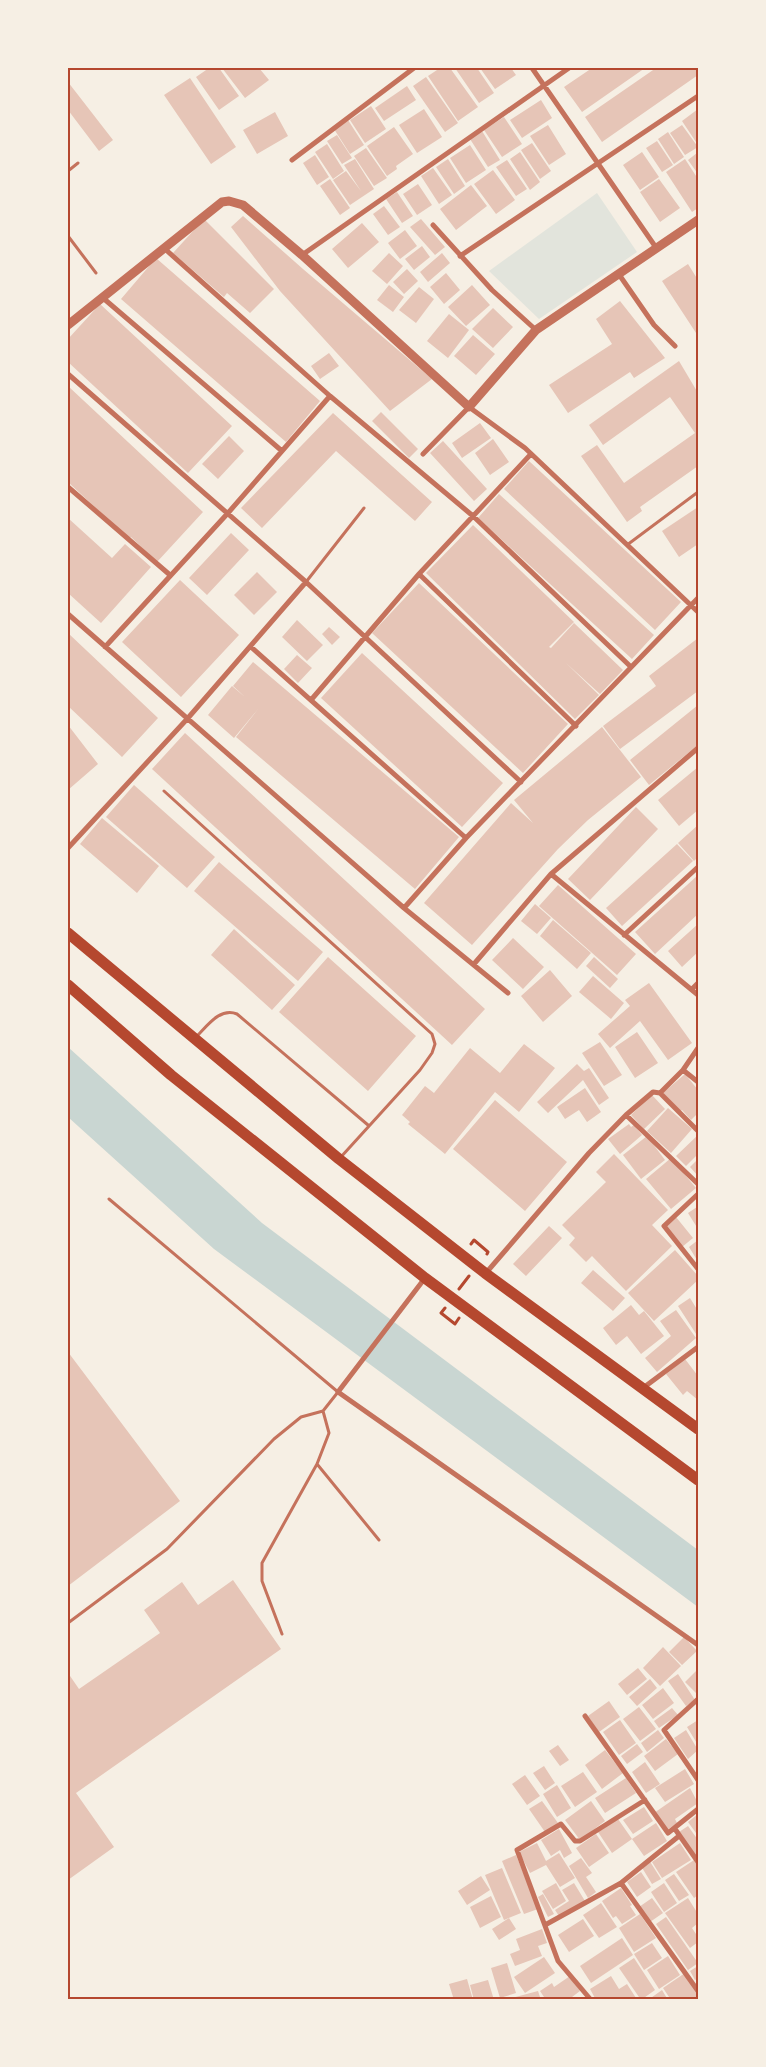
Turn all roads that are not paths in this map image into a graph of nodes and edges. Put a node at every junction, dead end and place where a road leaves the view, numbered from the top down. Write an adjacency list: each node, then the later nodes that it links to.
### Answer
1 (414, 68): 6 (street)
2 (532, 68): 4 (street)
3 (569, 68): 4 (street)
4 (544, 85): 8 (street); 15 (street)
5 (698, 96): 8 (street)
6 (292, 160)
7 (78, 163): 9 (lane)
8 (599, 164): 14 (street); 16 (street)
9 (68, 171)
10 (698, 220): 14 (street)
11 (433, 225): 16 (street)
12 (68, 236): 17 (lane)
13 (165, 249): 15 (street); 19 (street); 24 (street)
14 (657, 249): 18 (street)
15 (302, 255): 25 (street)
16 (460, 256): 21 (street)
17 (96, 273)
18 (618, 273): 21 (street); 22 (street)
19 (103, 298): 20 (street); 26 (street)
20 (68, 325)
21 (536, 330): 25 (street)
22 (675, 346)
23 (68, 374): 32 (street)
24 (330, 396): 26 (street); 33 (street)
25 (469, 407): 27 (street); 28 (street)
26 (282, 451): 32 (street)
27 (423, 454)
28 (531, 454): 33 (street); 34 (street)
29 (68, 487): 36 (street)
30 (698, 492): 34 (lane)
31 (364, 508): 37 (lane)
32 (228, 512): 36 (street); 37 (street)
33 (473, 516): 35 (street); 45 (street)
34 (627, 545): 39 (street)
35 (419, 574): 42 (street); 48 (street)
36 (170, 576): 43 (street)
37 (306, 582): 42 (street); 44 (street)
38 (698, 598): 39 (street)
39 (691, 603): 40 (street); 45 (street)
40 (698, 612)
41 (68, 614): 43 (street)
42 (366, 637): 46 (street); 50 (street)
43 (105, 647): 47 (street)
44 (251, 648): 46 (street); 47 (street)
45 (630, 666): 48 (street)
46 (311, 700): 52 (street)
47 (188, 718): 53 (street); 56 (street)
48 (576, 726): 50 (street)
49 (698, 748): 55 (street)
50 (521, 782): 52 (street)
51 (164, 791): 71 (lane)
52 (466, 838): 56 (street)
53 (68, 848)
54 (698, 866): 58 (street)
55 (550, 874): 58 (street); 59 (street)
56 (404, 908): 59 (street)
57 (68, 933): 65 (highway)
58 (624, 935): 62 (street)
59 (474, 964): 63 (street)
60 (698, 983): 62 (street)
61 (68, 986): 79 (highway)
62 (693, 988): 64 (street)
63 (508, 993)
64 (698, 995)
65 (194, 1039): 71 (lane); 73 (highway)
66 (698, 1048): 67 (street)
67 (683, 1070): 68 (street); 69 (street)
68 (698, 1082)
69 (660, 1093): 70 (street); 72 (street)
70 (626, 1115): 74 (street); 78 (street)
71 (368, 1125): 73 (lane)
72 (698, 1132)
73 (339, 1159): 78 (highway)
74 (698, 1184)
75 (698, 1194): 77 (street)
76 (109, 1199): 82 (lane)
77 (698, 1266)
78 (485, 1273): 81 (highway)
79 (425, 1278): 82 (street); 86 (highway)
80 (698, 1347): 81 (street)
81 (643, 1388): 84 (highway)
82 (340, 1389): 83 (lane); 90 (street)
83 (322, 1411): 85 (lane); 88 (lane)
84 (698, 1429)
85 (317, 1464): 87 (lane); 89 (lane)
86 (698, 1480)
87 (379, 1540)
88 (68, 1623)
89 (282, 1634)
90 (698, 1645)
91 (698, 1699): 93 (street)
92 (585, 1716): 94 (street)
93 (698, 1780)
94 (645, 1800): 96 (street); 100 (street)
95 (698, 1809): 96 (street)
96 (674, 1829): 97 (street)
97 (679, 1836): 98 (street); 99 (street)
98 (698, 1862)
99 (621, 1883): 100 (street); 101 (street)
100 (545, 1925): 102 (street)
101 (698, 1991)
102 (591, 2000)

